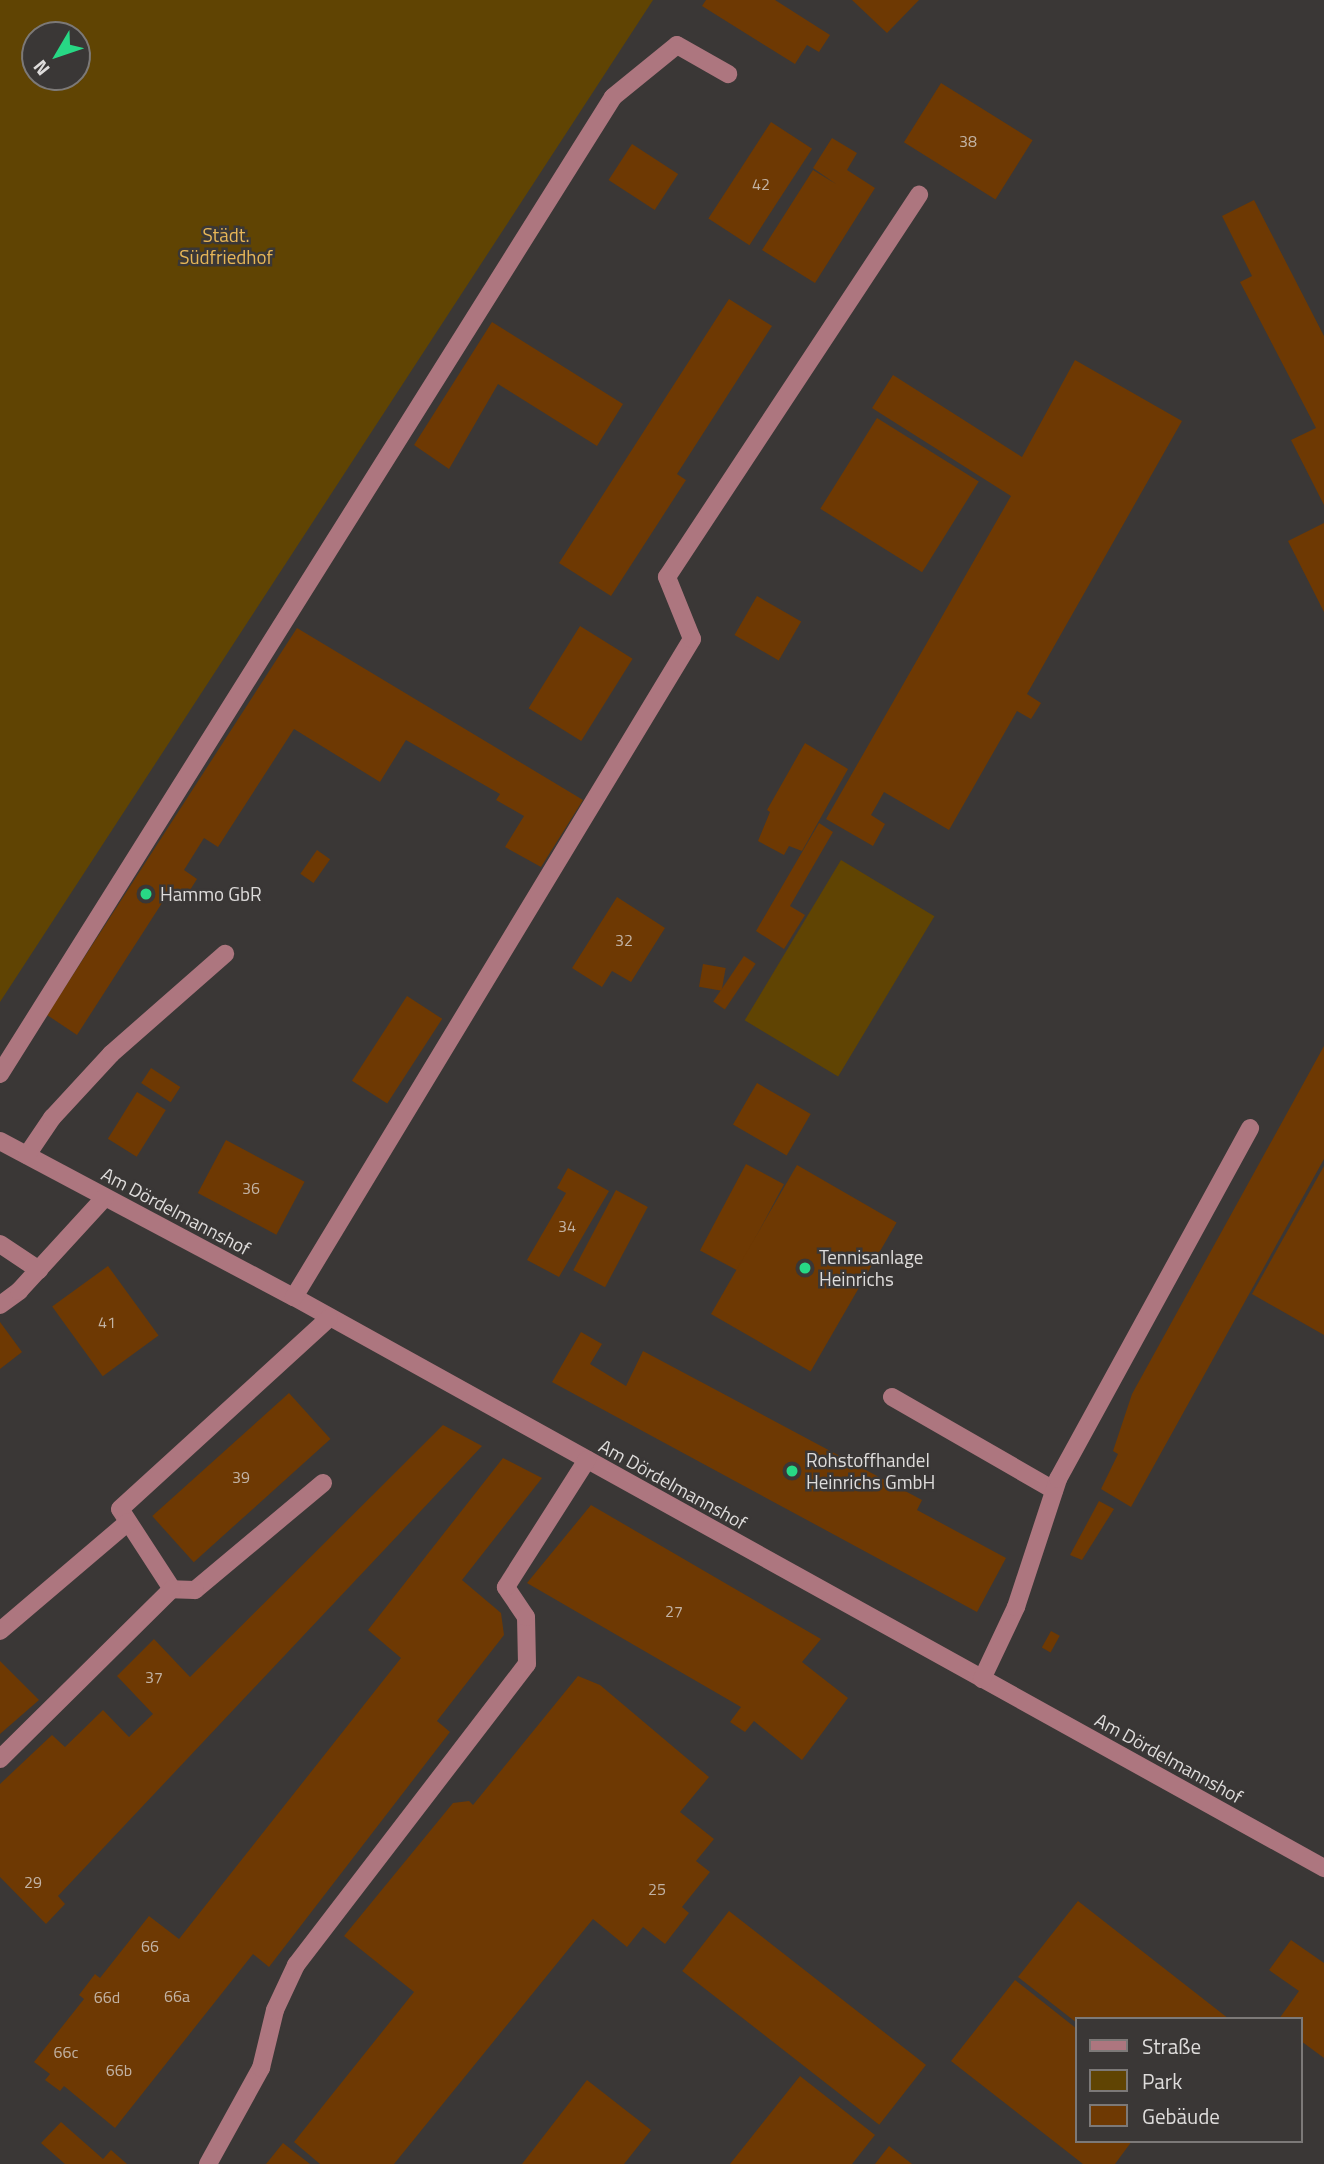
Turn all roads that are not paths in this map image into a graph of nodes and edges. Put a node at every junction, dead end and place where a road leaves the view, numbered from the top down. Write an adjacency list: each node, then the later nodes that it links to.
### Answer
1 (728, 74): 4 (street)
2 (919, 195): 11 (street)
3 (225, 954): 7 (street)
4 (0, 1074)
5 (1250, 1128): 17 (street)
6 (0, 1141): 7 (street, Am Dördelmannshof)
7 (27, 1155): 8 (street, Am Dördelmannshof)
8 (105, 1197): 10 (street); 11 (street, Am Dördelmannshof)
9 (0, 1244): 10 (street)
10 (38, 1269): 12 (street)
11 (294, 1297): 13 (street, Am Dördelmannshof)
12 (0, 1304)
13 (329, 1318): 15 (street, Am Dördelmannshof); 18 (street)
14 (892, 1397): 17 (street)
15 (586, 1460): 21 (street, Am Dördelmannshof); 24 (street)
16 (323, 1483): 19 (street)
17 (1054, 1490): 21 (street)
18 (128, 1522): 19 (street); 20 (street)
19 (172, 1589): 22 (street)
20 (0, 1631)
21 (982, 1679): 23 (street, Am Dördelmannshof)
22 (0, 1759)
23 (1324, 1868)
24 (208, 2164)

